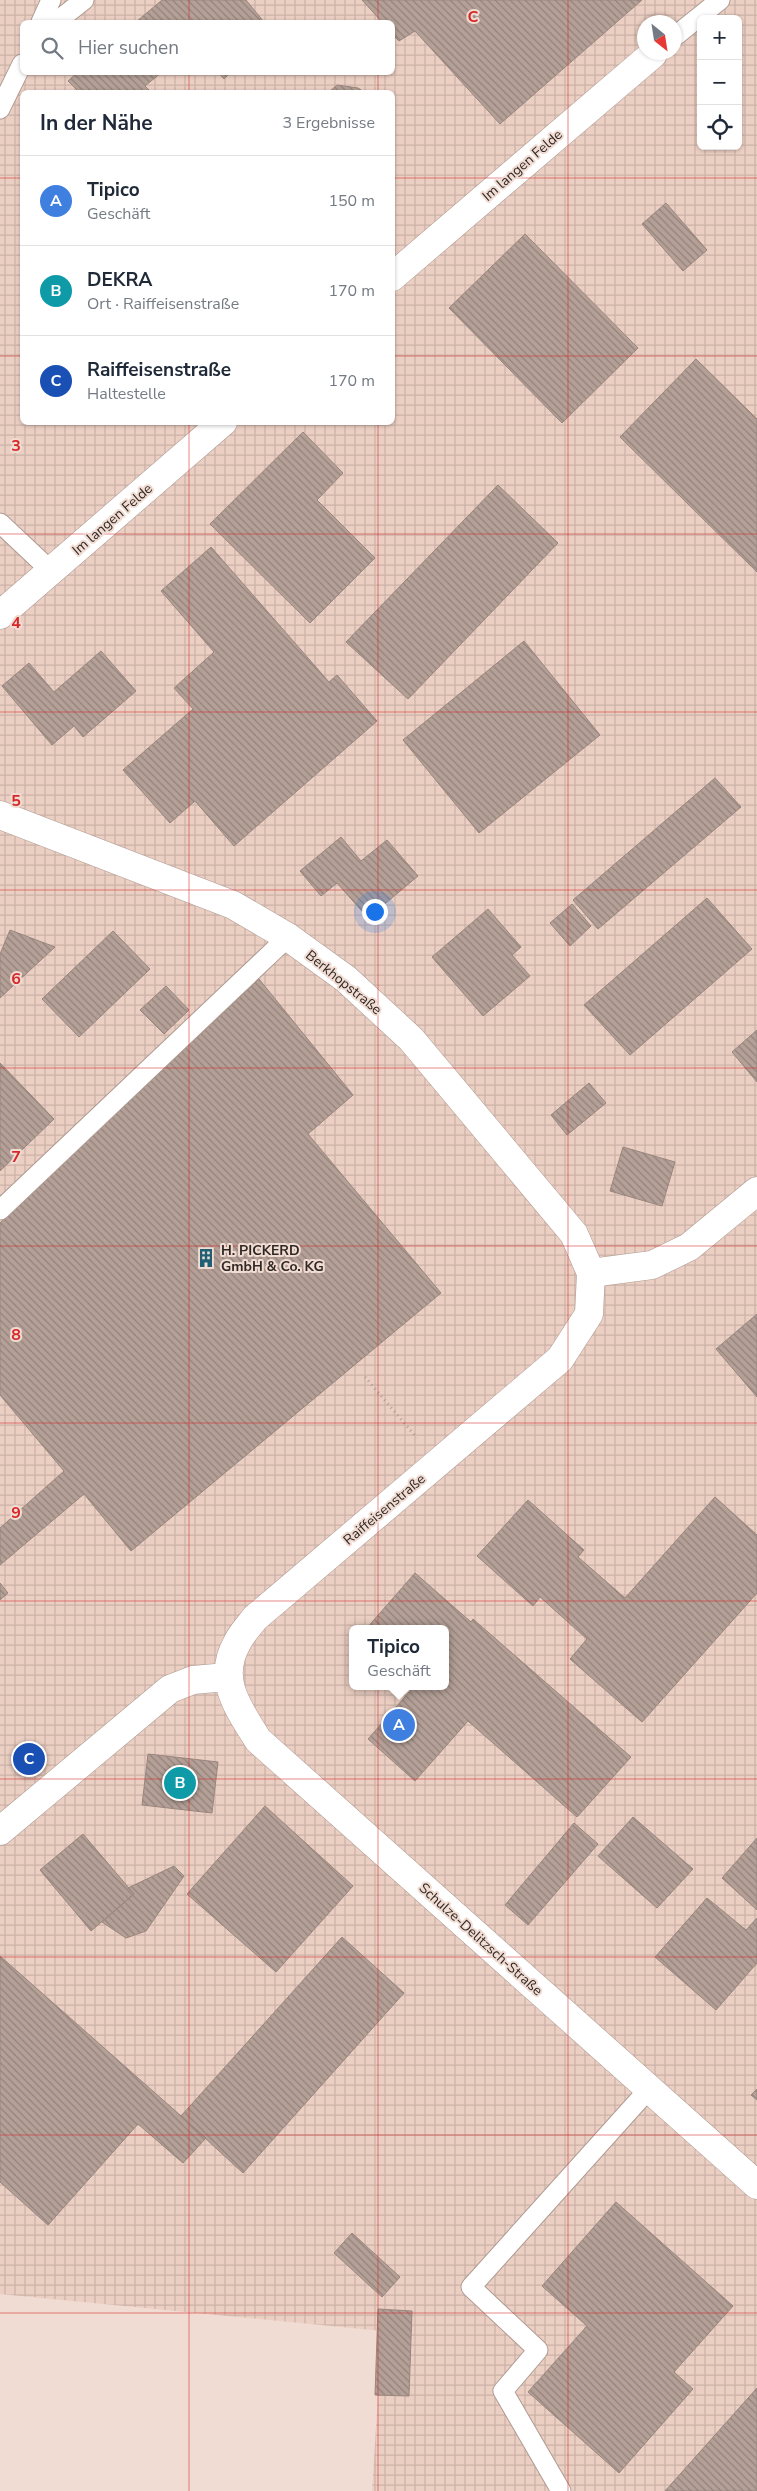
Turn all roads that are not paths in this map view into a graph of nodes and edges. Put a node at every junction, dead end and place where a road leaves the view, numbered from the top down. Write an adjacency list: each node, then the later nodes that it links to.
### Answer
1 (51, 0): 4 (lane)
2 (84, 0): 5 (lane)
3 (720, 0): 6 (lane)
4 (42, 20)
5 (59, 20)
6 (682, 31)
7 (646, 60): 10 (main road, Im langen Felde)
8 (20, 68): 9 (lane)
9 (0, 109)
10 (395, 274)
11 (220, 425): 13 (main road, Im langen Felde)
12 (0, 523): 13 (lane)
13 (51, 572): 14 (main road, Im langen Felde)
14 (0, 615)
15 (0, 815): 16 (main road, Berkhopstraße)
16 (288, 937): 18 (lane); 19 (main road, Berkhopstraße)
17 (757, 1191): 19 (main road)
18 (0, 1210)
19 (591, 1273): 20 (main road, Raiffeisenstraße)
20 (227, 1677): 21 (main road); 22 (main road, Schulze-Delitzsch-Straße)
21 (0, 1831)
22 (648, 2090): 23 (main road, Schulze-Delitzsch-Straße); 24 (lane)
23 (757, 2186)
24 (561, 2491)

